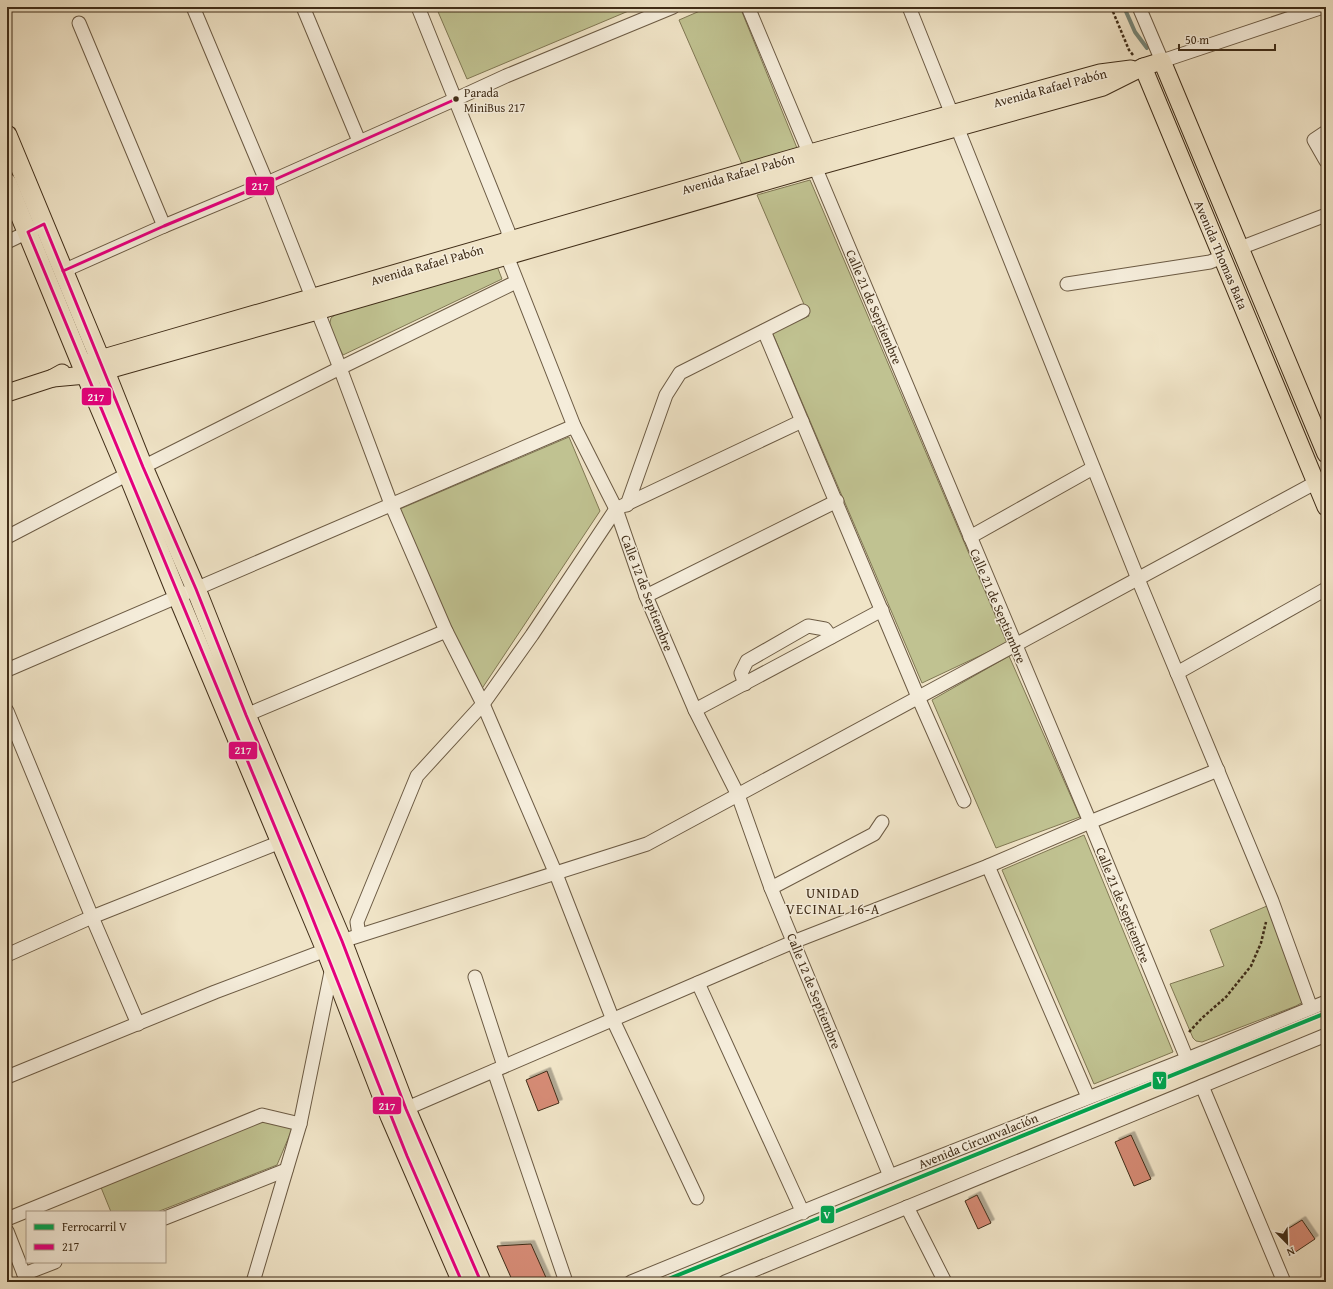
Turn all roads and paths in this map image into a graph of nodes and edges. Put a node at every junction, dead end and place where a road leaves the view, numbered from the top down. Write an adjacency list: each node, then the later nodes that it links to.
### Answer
1 (193, 7): 21 (street)
2 (303, 7): 17 (street)
3 (418, 7): 13 (street, Calle 12 de Septiembre)
4 (673, 7): 13 (street)
5 (748, 7): 18 (street, Calle 21 de Septiembre)
6 (909, 7): 14 (street)
7 (1111, 7): 12 (path)
8 (1139, 7): 11 (street, Avenida Thomas Bata)
9 (1323, 7): 11 (street)
10 (79, 24): 24 (street)
11 (1162, 61): 12 (main road, Avenida Rafael Pabón); 27 (main road, Avenida Thomas Bata)
12 (1143, 67): 14 (main road, Avenida Rafael Pabón); 29 (main road, Avenida Thomas Bata)
13 (456, 99): 17 (street); 28 (street, Calle 12 de Septiembre)
14 (954, 121): 18 (main road, Avenida Rafael Pabón); 43 (street)
15 (1326, 132): 19 (street)
16 (7, 135): 23 (highway)
17 (359, 141): 21 (street)
18 (812, 160): 28 (main road, Avenida Rafael Pabón); 51 (street, Calle 21 de Septiembre)
19 (1326, 161)
20 (7, 183): 25 (highway)
21 (266, 183): 24 (street); 33 (street)
22 (1326, 215): 27 (street)
23 (44, 224): 25 (street); 30 (highway)
24 (164, 226): 30 (street)
25 (28, 232): 26 (street); 38 (highway)
26 (7, 242)
27 (1240, 248): 42 (main road, Avenida Thomas Bata)
28 (507, 249): 31 (street, Calle 12 de Septiembre); 33 (main road, Avenida Rafael Pabón)
29 (1222, 257): 32 (street); 45 (main road, Avenida Thomas Bata)
30 (63, 271): 36 (highway)
31 (516, 282): 37 (street); 41 (street, Calle 12 de Septiembre)
32 (1067, 284)
33 (314, 304): 36 (main road, Avenida Rafael Pabón); 37 (street)
34 (803, 311): 35 (street)
35 (764, 330): 40 (street); 48 (street)
36 (102, 365): 38 (main road, Avenida Rafael Pabón); 44 (highway)
37 (340, 368): 44 (street); 47 (street)
38 (84, 370): 39 (main road, Avenida Rafael Pabón); 44 (highway)
39 (7, 393)
40 (802, 421): 46 (street); 48 (street)
41 (574, 426): 47 (street); 48 (street, Calle 12 de Septiembre)
42 (1326, 454)
43 (1093, 468): 51 (street); 52 (street)
44 (136, 471): 50 (street); 53 (highway); 56 (highway)
45 (1321, 480): 49 (main road, Avenida Thomas Bata); 52 (street)
46 (837, 501): 55 (street); 57 (street)
47 (391, 504): 53 (street); 58 (street)
48 (621, 507): 55 (street, Calle 12 de Septiembre); 65 (street)
49 (1326, 507)
50 (7, 537)
51 (970, 537): 60 (street, Calle 21 de Septiembre)
52 (1138, 579): 60 (street); 62 (street)
53 (196, 589): 56 (street); 68 (highway)
54 (1326, 589): 62 (street)
55 (646, 596): 66 (street, Calle 12 de Septiembre)
56 (178, 597): 61 (street); 74 (highway)
57 (882, 610): 59 (street); 64 (street)
58 (446, 631): 65 (street); 68 (street)
59 (831, 637): 63 (street); 63 (street)
60 (1015, 646): 64 (street); 73 (street, Calle 21 de Septiembre)
61 (7, 670)
62 (1177, 673): 69 (street)
63 (745, 684): 66 (street)
64 (918, 697): 70 (street); 71 (street)
65 (483, 704): 76 (street); 81 (street)
66 (696, 710): 70 (street, Calle 12 de Septiembre)
67 (7, 711): 79 (street)
68 (246, 715): 74 (highway)
69 (1218, 770): 73 (street); 78 (street)
70 (738, 795): 76 (street); 77 (street, Calle 12 de Septiembre)
71 (964, 801)
72 (882, 822): 77 (street)
73 (1090, 822): 75 (street); 90 (street, Calle 21 de Septiembre)
74 (290, 838): 79 (street); 81 (highway)
75 (988, 866): 80 (street); 95 (street)
76 (556, 874): 81 (street); 87 (street)
77 (771, 888): 80 (street, Calle 12 de Septiembre)
78 (1272, 900): 86 (street); 90 (path)
79 (92, 917): 82 (street); 88 (street)
80 (793, 942): 84 (street); 99 (street, Calle 12 de Septiembre)
81 (340, 948): 88 (street); 96 (highway); 96 (highway); 97 (street)
82 (7, 954)
83 (475, 977): 92 (street)
84 (698, 983): 87 (street); 104 (street)
85 (1326, 1002): 86 (street, Avenida Circunvalación)
86 (1311, 1008): 91 (street, Avenida Circunvalación)
87 (613, 1020): 92 (street); 100 (street)
88 (138, 1024): 93 (street)
89 (1326, 1035): 94 (street)
90 (1179, 1042): 91 (street, Calle 21 de Septiembre)
91 (1187, 1059): 95 (street, Avenida Circunvalación)
92 (499, 1069): 96 (street); 113 (street)
93 (7, 1077)
94 (1202, 1086): 101 (street); 117 (street)
95 (1088, 1097): 99 (street, Avenida Circunvalación)
96 (398, 1112): 111 (highway); 112 (highway)
97 (300, 1124): 98 (street); 103 (street)
98 (286, 1170): 105 (street); 110 (street)
99 (890, 1176): 104 (street, Avenida Circunvalación)
100 (696, 1198)
101 (907, 1207): 115 (street); 116 (street)
102 (26, 1211): 106 (street)
103 (27, 1211)
104 (802, 1213): 114 (street, Avenida Circunvalación)
105 (166, 1218)
106 (7, 1219)
107 (7, 1231): 109 (street)
108 (53, 1263): 109 (street)
109 (25, 1278)
110 (253, 1282)
111 (462, 1282)
112 (481, 1282)
113 (566, 1282)
114 (631, 1282)
115 (728, 1282)
116 (945, 1282)
117 (1284, 1282)

